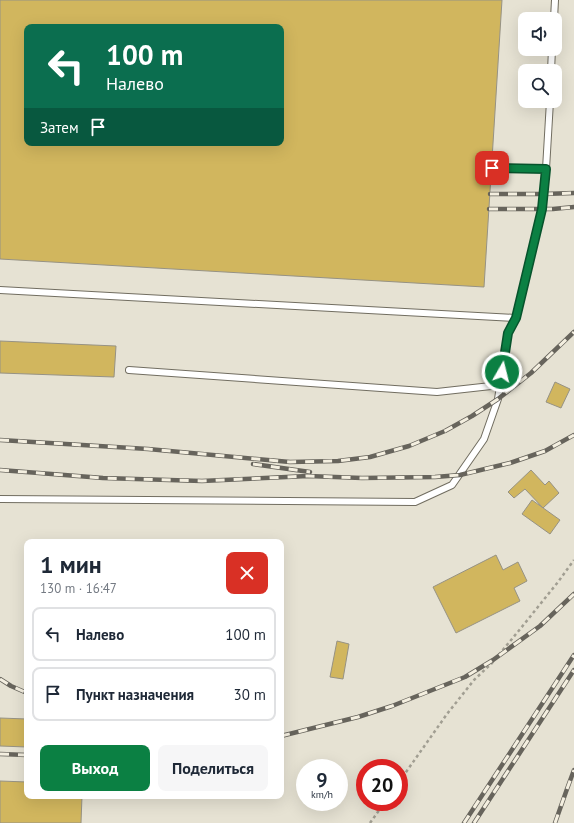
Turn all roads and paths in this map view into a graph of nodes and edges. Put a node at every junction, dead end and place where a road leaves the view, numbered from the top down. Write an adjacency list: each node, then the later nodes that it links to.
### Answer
1 (555, 0): 2 (lane)
2 (554, 12)
3 (550, 108): 5 (lane)
4 (492, 168): 5 (lane)
5 (546, 169): 7 (lane)
6 (0, 290): 7 (lane)
7 (516, 318): 9 (lane)
8 (129, 370): 9 (lane)
9 (500, 385): 10 (lane)
10 (0, 500)
11 (574, 560): 12 (path)
12 (408, 769)
13 (379, 811): 14 (path)
14 (370, 823)

